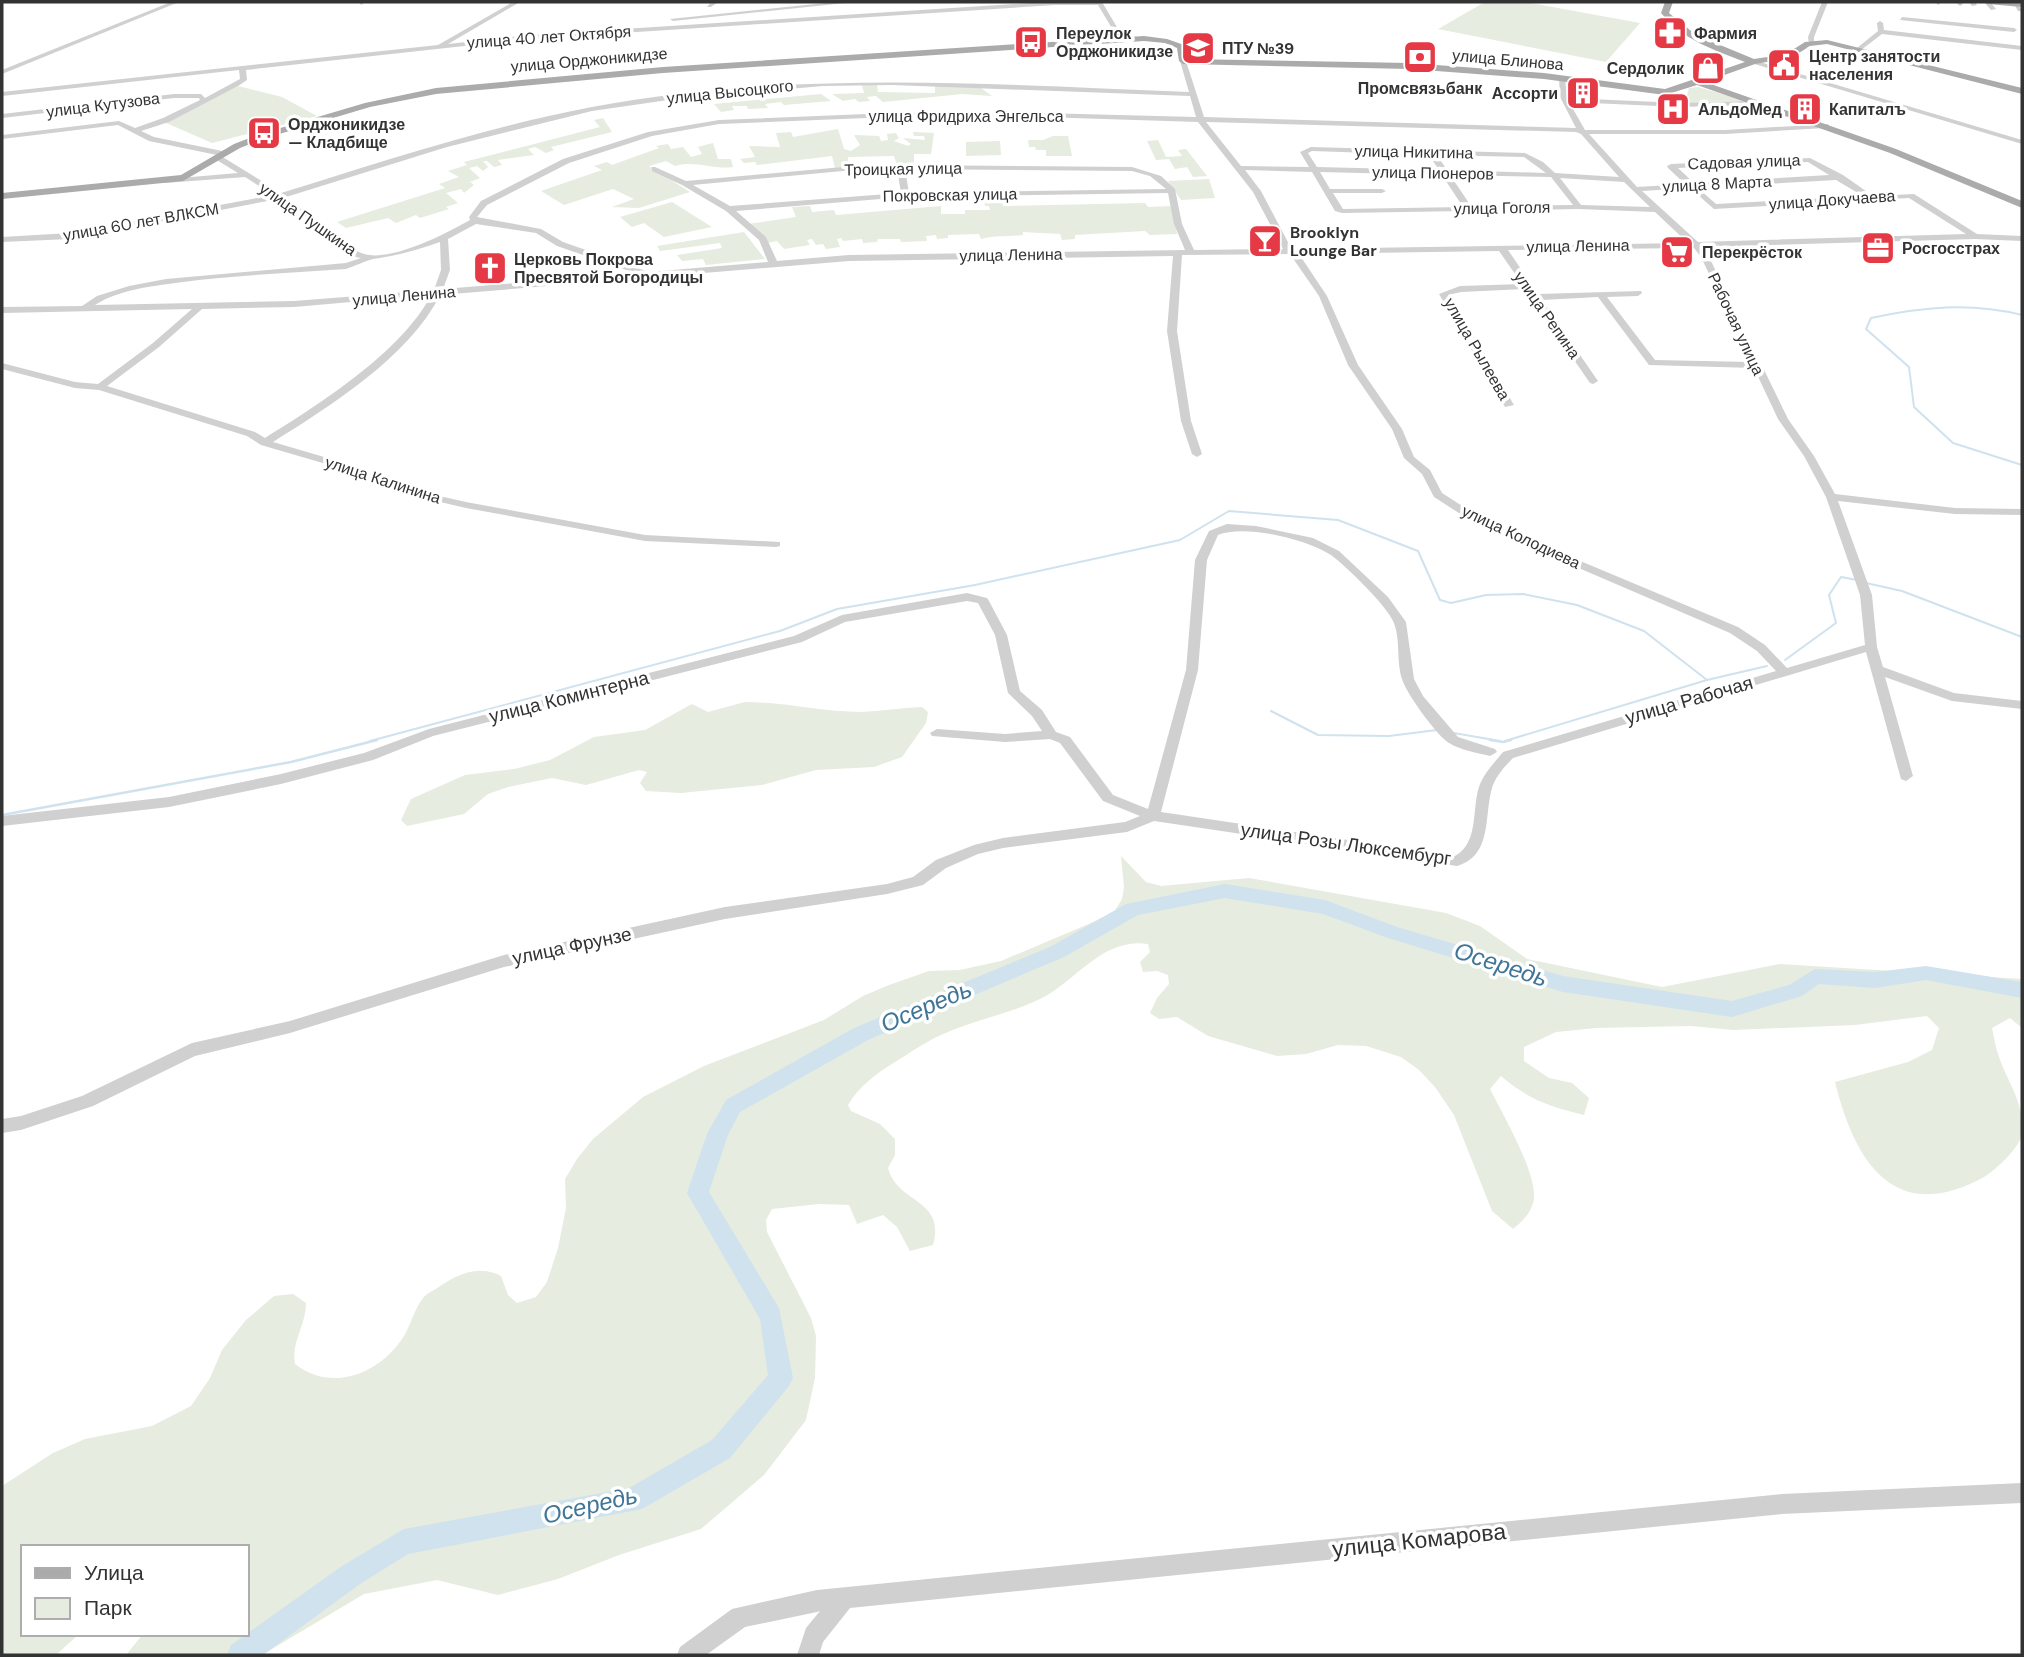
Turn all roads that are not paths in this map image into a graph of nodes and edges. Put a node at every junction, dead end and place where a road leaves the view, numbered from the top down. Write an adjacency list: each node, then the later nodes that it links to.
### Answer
1 (176, 2): 23 (street)
2 (517, 2): 17 (street)
3 (852, 2): 13 (street)
4 (1099, 2): 13 (street, улица 40 лет Октября); 15 (street)
5 (1669, 2): 21 (main road)
6 (1825, 2): 16 (street)
7 (1989, 4): 8 (main road)
8 (2020, 7)
9 (1902, 19): 12 (street)
10 (2012, 19): 12 (street)
11 (1880, 23): 14 (street)
12 (2014, 30): 19 (street)
13 (631, 31): 17 (street, улица 40 лет Октября)
14 (1881, 32): 18 (street); 19 (street)
15 (1121, 39): 20 (main road, улица Орджоникидзе); 43 (main road, улица Орджоникидзе)
16 (1811, 39): 18 (main road); 21 (main road, улица Блинова)
17 (440, 46): 22 (street, улица 40 лет Октября)
18 (1858, 48): 27 (main road)
19 (2021, 48)
20 (1184, 61): 24 (main road, улица Блинова); 29 (street, улица Колодиева)
21 (1753, 62): 25 (main road, улица Блинова); 41 (street)
22 (242, 68): 26 (street, улица 40 лет Октября); 30 (street)
23 (2, 72)
24 (1562, 78): 25 (main road, улица Блинова); 31 (street, Рабочая улица)
25 (1698, 83): 32 (main road)
26 (94, 84): 28 (street, улица 40 лет Октября); 33 (street)
27 (2022, 91)
28 (2, 94)
29 (1193, 94): 35 (street, улица Колодиева); 64 (street, улица Высоцкого)
30 (203, 100): 33 (street, улица Кутузова); 37 (street)
31 (1566, 100): 32 (street); 38 (street, Рабочая улица)
32 (1760, 103): 36 (main road)
33 (88, 107): 34 (street, улица Кутузова); 39 (street)
34 (2, 116)
35 (1201, 120): 38 (street, улица Фридриха Энгельса); 46 (street, улица Колодиева); 72 (street, улица Фридриха Энгельса)
36 (1825, 126): 38 (street, улица Фридриха Энгельса); 66 (main road)
37 (133, 131): 39 (street); 43 (street)
38 (1580, 131): 53 (street, Рабочая улица)
39 (77, 132): 40 (street)
40 (2, 137)
41 (2022, 142)
42 (1431, 152): 48 (street, улица Никитина); 49 (street); 50 (street, улица Никитина)
43 (221, 155): 51 (street, улица Пушкина); 54 (main road, улица Орджоникидзе)
44 (1748, 162): 52 (street, Садовая улица); 55 (street); 57 (street, Садовая улица)
45 (901, 167): 56 (street, Троицкая улица); 59 (street, Троицкая улица); 62 (street)
46 (1240, 168): 48 (street, улица Пионеров); 79 (street, улица Колодиева)
47 (655, 169): 56 (street)
48 (1315, 170): 49 (street, улица Пионеров); 60 (street)
49 (1444, 173): 50 (street, улица Пионеров); 70 (street)
50 (1551, 174): 53 (street, улица Пионеров); 67 (street, улица Никитина)
51 (244, 175): 54 (street); 64 (street, улица Пушкина)
52 (1840, 177): 55 (street, улица 8 Марта); 65 (street, Садовая улица)
53 (1626, 180): 58 (street, Рабочая улица)
54 (159, 182): 63 (main road, улица Орджоникидзе)
55 (1761, 182): 57 (street, улица 8 Марта)
56 (685, 183): 69 (street)
57 (1690, 186): 58 (street, улица 8 Марта); 68 (street, Садовая улица)
58 (1636, 189): 71 (street, Рабочая улица)
59 (1171, 191): 62 (street, Покровская улица); 81 (street)
60 (1327, 191): 61 (street); 70 (street, улица Гоголя)
61 (1382, 191)
62 (905, 195): 69 (street, Покровская улица)
63 (2, 196)
64 (280, 196): 76 (street, улица 60 лет ВЛКСМ); 82 (street, улица Пушкина)
65 (1871, 198): 68 (street, улица Докучаева); 73 (street, улица Докучаева)
66 (2022, 205)
67 (1579, 207): 70 (street, улица Гоголя); 71 (street, улица Гоголя)
68 (1720, 207)
69 (729, 209): 83 (street)
70 (1469, 209)
71 (1659, 210): 77 (street, Рабочая улица)
72 (475, 221): 74 (street, улица Фридриха Энгельса); 84 (street)
73 (1975, 236): 75 (street, улица Ленина); 77 (street, улица Ленина)
74 (444, 238): 82 (street, улица Пушкина); 86 (street)
75 (2022, 238)
76 (2, 240)
77 (1696, 245): 78 (street, улица Ленина); 93 (street, Рабочая улица)
78 (1501, 247): 79 (street, улица Ленина); 85 (street, улица Репина)
79 (1290, 250): 81 (street, улица Ленина); 105 (street, улица Колодиева)
80 (1178, 252): 81 (street, улица Ленина); 83 (street, улица Ленина); 99 (street)
81 (1190, 252)
82 (367, 258): 91 (street)
83 (773, 263): 84 (street, улица Ленина)
84 (650, 276): 86 (street, улица Ленина)
85 (1527, 286): 89 (street, улица Репина); 97 (street, улица Рылеева)
86 (437, 293): 90 (street, улица Ленина); 98 (street)
87 (1638, 293): 88 (street)
88 (1601, 295): 89 (street); 93 (street)
89 (1537, 297): 95 (street, улица Репина)
90 (199, 307): 91 (street, улица Ленина); 96 (street)
91 (83, 309): 92 (street, улица Ленина)
92 (2, 310)
93 (1756, 365): 100 (street, Рабочая улица)
94 (2, 366): 96 (street, улица Калинина)
95 (1593, 382)
96 (100, 387): 98 (street, улица Калинина)
97 (1510, 405)
98 (265, 443): 102 (street, улица Калинина)
99 (1197, 454)
100 (1831, 497): 101 (street); 103 (street, Рабочая улица)
101 (2022, 512)
102 (776, 544)
103 (1871, 647): 104 (street); 105 (street, улица Рабочая)
104 (1879, 670): 106 (street); 111 (street)
105 (1783, 671): 110 (street, улица Рабочая)
106 (2022, 705)
107 (937, 733): 108 (street)
108 (1051, 735): 112 (street, улица Розы Люксембург); 113 (street, улица Коминтерна)
109 (1490, 752): 112 (street)
110 (1508, 755): 112 (street, улица Розы Люксембург)
111 (1906, 776)
112 (1153, 816): 114 (street, улица Фрунзе)
113 (2, 821)
114 (2, 1126)
115 (2022, 1493): 116 (street, улица Комарова)
116 (845, 1598): 117 (street, улица Комарова); 118 (street)
117 (688, 1655)
118 (808, 1655)

